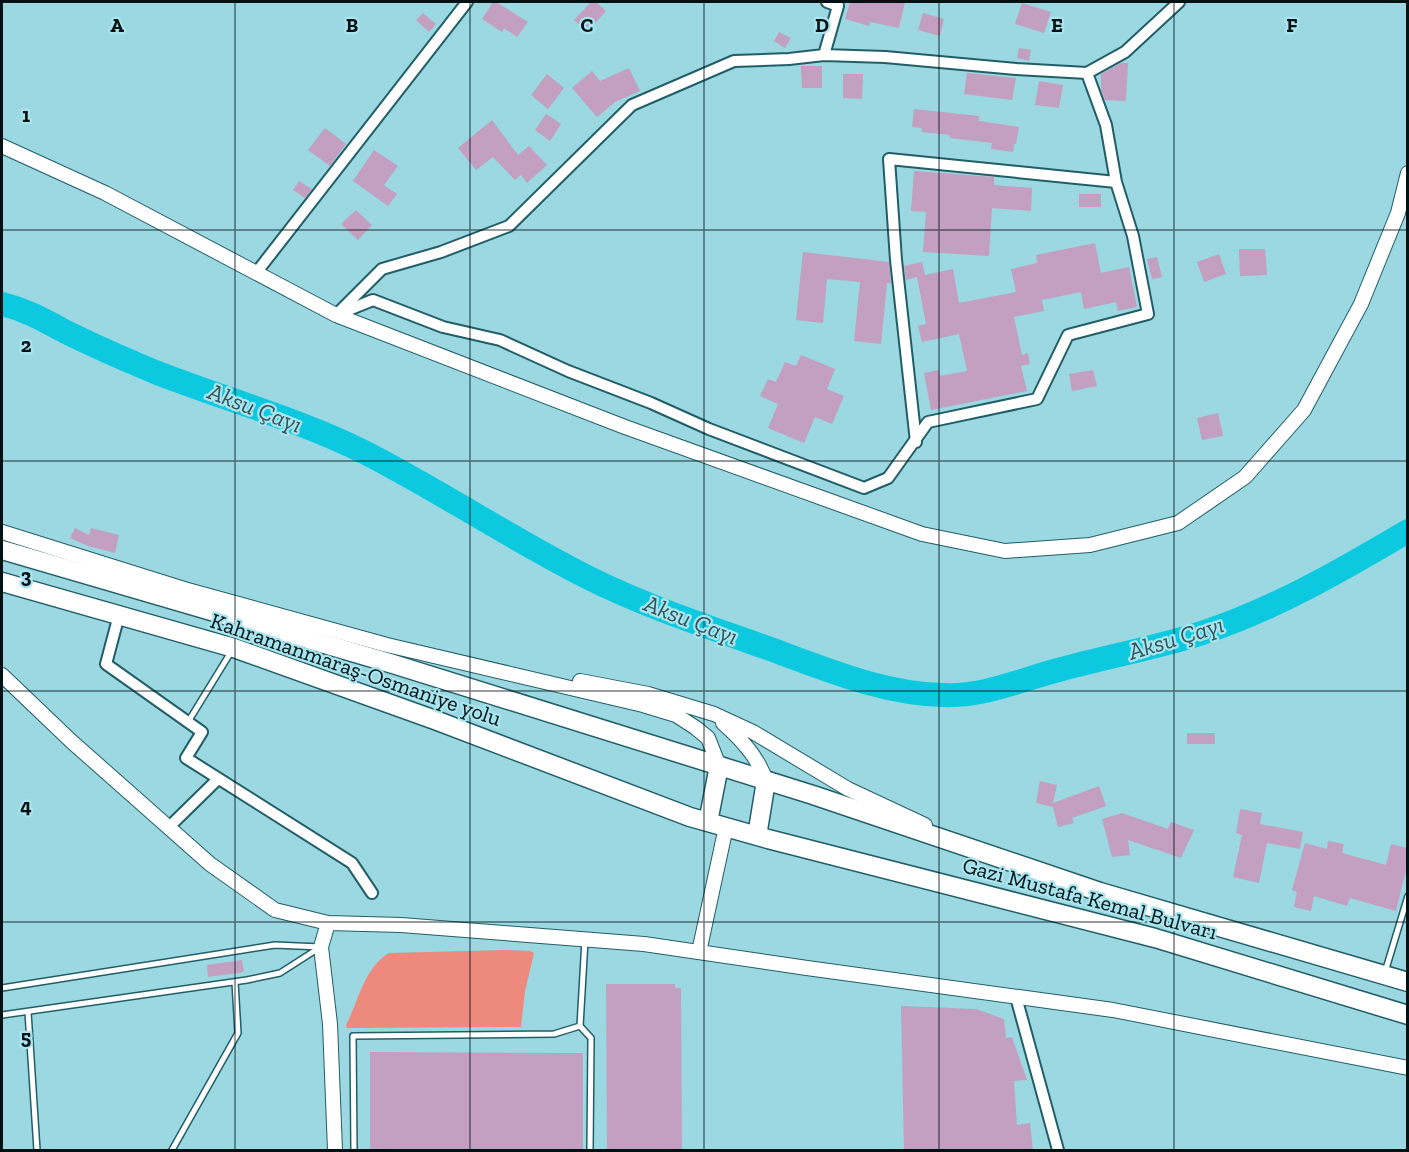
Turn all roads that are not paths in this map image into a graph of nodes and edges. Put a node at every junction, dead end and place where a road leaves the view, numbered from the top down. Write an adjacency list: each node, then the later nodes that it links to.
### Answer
1 (467, 2): 9 (street)
2 (827, 2): 4 (street)
3 (1179, 2): 5 (street)
4 (824, 55): 5 (street); 10 (street)
5 (1087, 73): 8 (street)
6 (2, 147): 9 (street)
7 (1407, 174): 10 (street)
8 (1116, 182): 11 (street); 11 (street)
9 (256, 273): 10 (street)
10 (336, 315): 11 (street)
11 (916, 442)
12 (2, 532): 17 (street)
13 (2, 550): 21 (highway, Gazi Mustafa Kemal Bulvarı)
14 (2, 582): 15 (highway, Kahramanmaraş-Osmaniye yolu)
15 (119, 615): 16 (highway, Kahramanmaraş-Osmaniye yolu); 20 (street)
16 (234, 648): 20 (lane); 24 (highway, Kahramanmaraş-Osmaniye yolu)
17 (417, 652): 19 (street); 21 (street)
18 (2, 675): 26 (street)
19 (714, 714): 23 (street); 29 (street)
20 (188, 723): 22 (street)
21 (719, 766): 23 (highway, Gazi Mustafa Kemal Bulvarı); 25 (highway)
22 (218, 779): 26 (street); 30 (street)
23 (766, 780): 28 (highway); 29 (highway, Gazi Mustafa Kemal Bulvarı)
24 (690, 817): 25 (highway, Gazi Mustafa Kemal Bulvarı)
25 (708, 822): 27 (highway, Gazi Mustafa Kemal Bulvarı)
26 (169, 827): 32 (street)
27 (726, 827): 28 (highway, Gazi Mustafa Kemal Bulvarı); 35 (street)
28 (762, 837): 43 (highway, Gazi Mustafa Kemal Bulvarı)
29 (989, 856): 36 (highway, Gazi Mustafa Kemal Bulvarı)
30 (372, 893)
31 (1407, 896): 36 (lane)
32 (328, 923): 33 (street); 34 (street)
33 (585, 939): 35 (street); 44 (lane)
34 (321, 947): 37 (lane); 39 (lane); 48 (street)
35 (699, 952): 40 (street)
36 (1384, 975): 38 (highway, Gazi Mustafa Kemal Bulvarı)
37 (235, 982): 41 (lane); 47 (lane)
38 (1407, 982)
39 (2, 988)
40 (1016, 997): 45 (street); 51 (street)
41 (28, 1012): 42 (lane); 46 (lane)
42 (2, 1015)
43 (1407, 1015)
44 (580, 1026): 49 (lane); 50 (lane)
45 (1407, 1068)
46 (38, 1150)
47 (172, 1150)
48 (334, 1150)
49 (354, 1150)
50 (590, 1150)
51 (1058, 1150)

